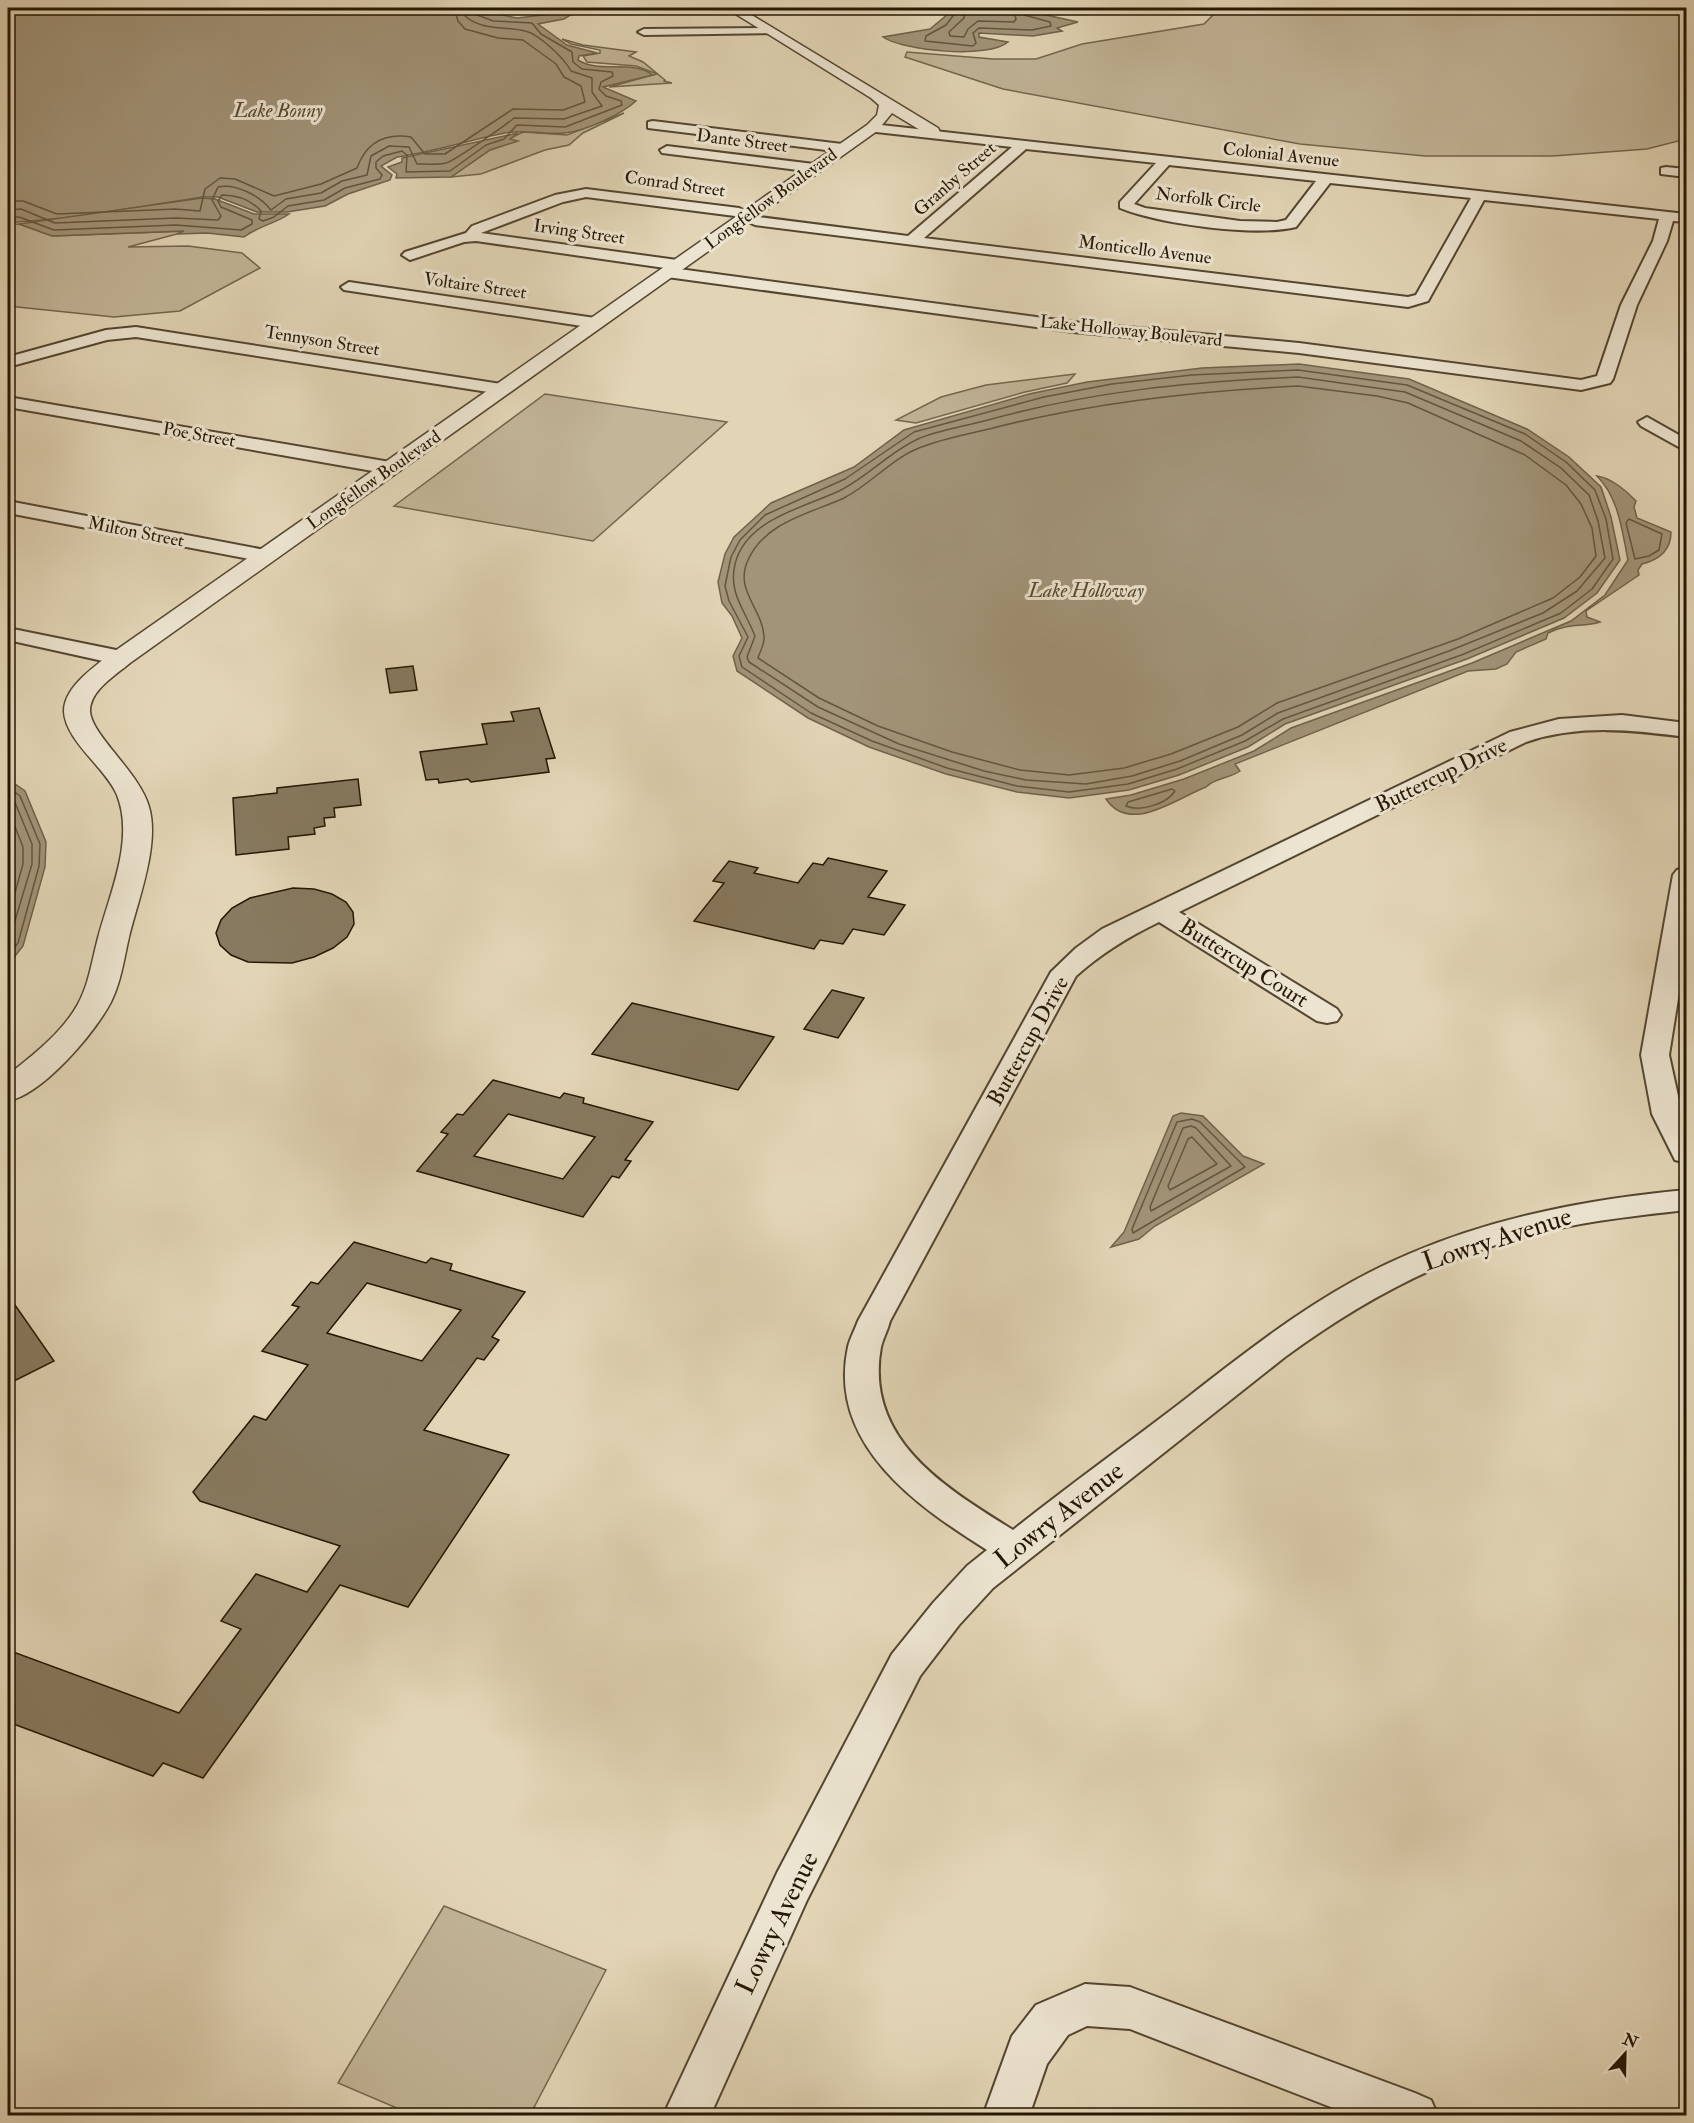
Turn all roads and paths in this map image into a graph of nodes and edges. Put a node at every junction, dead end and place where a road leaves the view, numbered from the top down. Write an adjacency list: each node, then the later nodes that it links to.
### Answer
1 (732, 8): 3 (street)
2 (644, 32): 3 (street)
3 (770, 32): 4 (street)
4 (886, 104): 6 (street, Longfellow Boulevard); 7 (street)
5 (652, 125): 9 (street)
6 (872, 128): 7 (street, Colonial Avenue); 9 (street, Longfellow Boulevard)
7 (933, 134): 8 (street, Colonial Avenue)
8 (1024, 144): 11 (street, Colonial Avenue); 21 (street, Granby Street)
9 (842, 148): 12 (street, Longfellow Boulevard)
10 (667, 150): 12 (street, Dante Street)
11 (1166, 160): 15 (street, Colonial Avenue); 15 (street, Norfolk Circle)
12 (814, 168): 17 (street, Longfellow Boulevard)
13 (1666, 171): 14 (street)
14 (1686, 173)
15 (1326, 178): 16 (street, Colonial Avenue)
16 (1480, 195): 18 (street, Colonial Avenue); 21 (street, Monticello Avenue)
17 (747, 216): 20 (street, Conrad Street); 21 (street, Monticello Avenue); 23 (street, Longfellow Boulevard)
18 (1667, 216): 19 (street, Colonial Avenue); 23 (street, Lake Holloway Boulevard)
19 (1686, 218)
20 (476, 237): 22 (street); 23 (street, Irving Street)
21 (911, 241)
22 (410, 255)
23 (672, 269): 25 (street, Longfellow Boulevard)
24 (349, 287): 25 (street, Voltaire Street)
25 (595, 323): 27 (street, Longfellow Boulevard)
26 (8, 362): 27 (street, Tennyson Street)
27 (501, 389): 31 (street, Longfellow Boulevard)
28 (8, 402): 31 (street, Poe Street)
29 (1647, 422): 30 (street)
30 (1686, 446)
31 (390, 468): 33 (street, Longfellow Boulevard)
32 (8, 507): 33 (street, Milton Street)
33 (266, 556): 35 (street, Longfellow Boulevard)
34 (8, 634): 35 (street)
35 (121, 658): 40 (street, Longfellow Boulevard)
36 (1686, 730): 38 (street, Buttercup Drive)
37 (1686, 875): 41 (street)
38 (1161, 912): 39 (street, Buttercup Court); 43 (street, Buttercup Drive)
39 (1327, 1015)
40 (8, 1091)
41 (1686, 1153)
42 (1686, 1200): 43 (street, Lowry Avenue)
43 (1014, 1549): 44 (street, Lowry Avenue)
44 (686, 2115)
45 (1006, 2115): 46 (street)
46 (1415, 2115)

